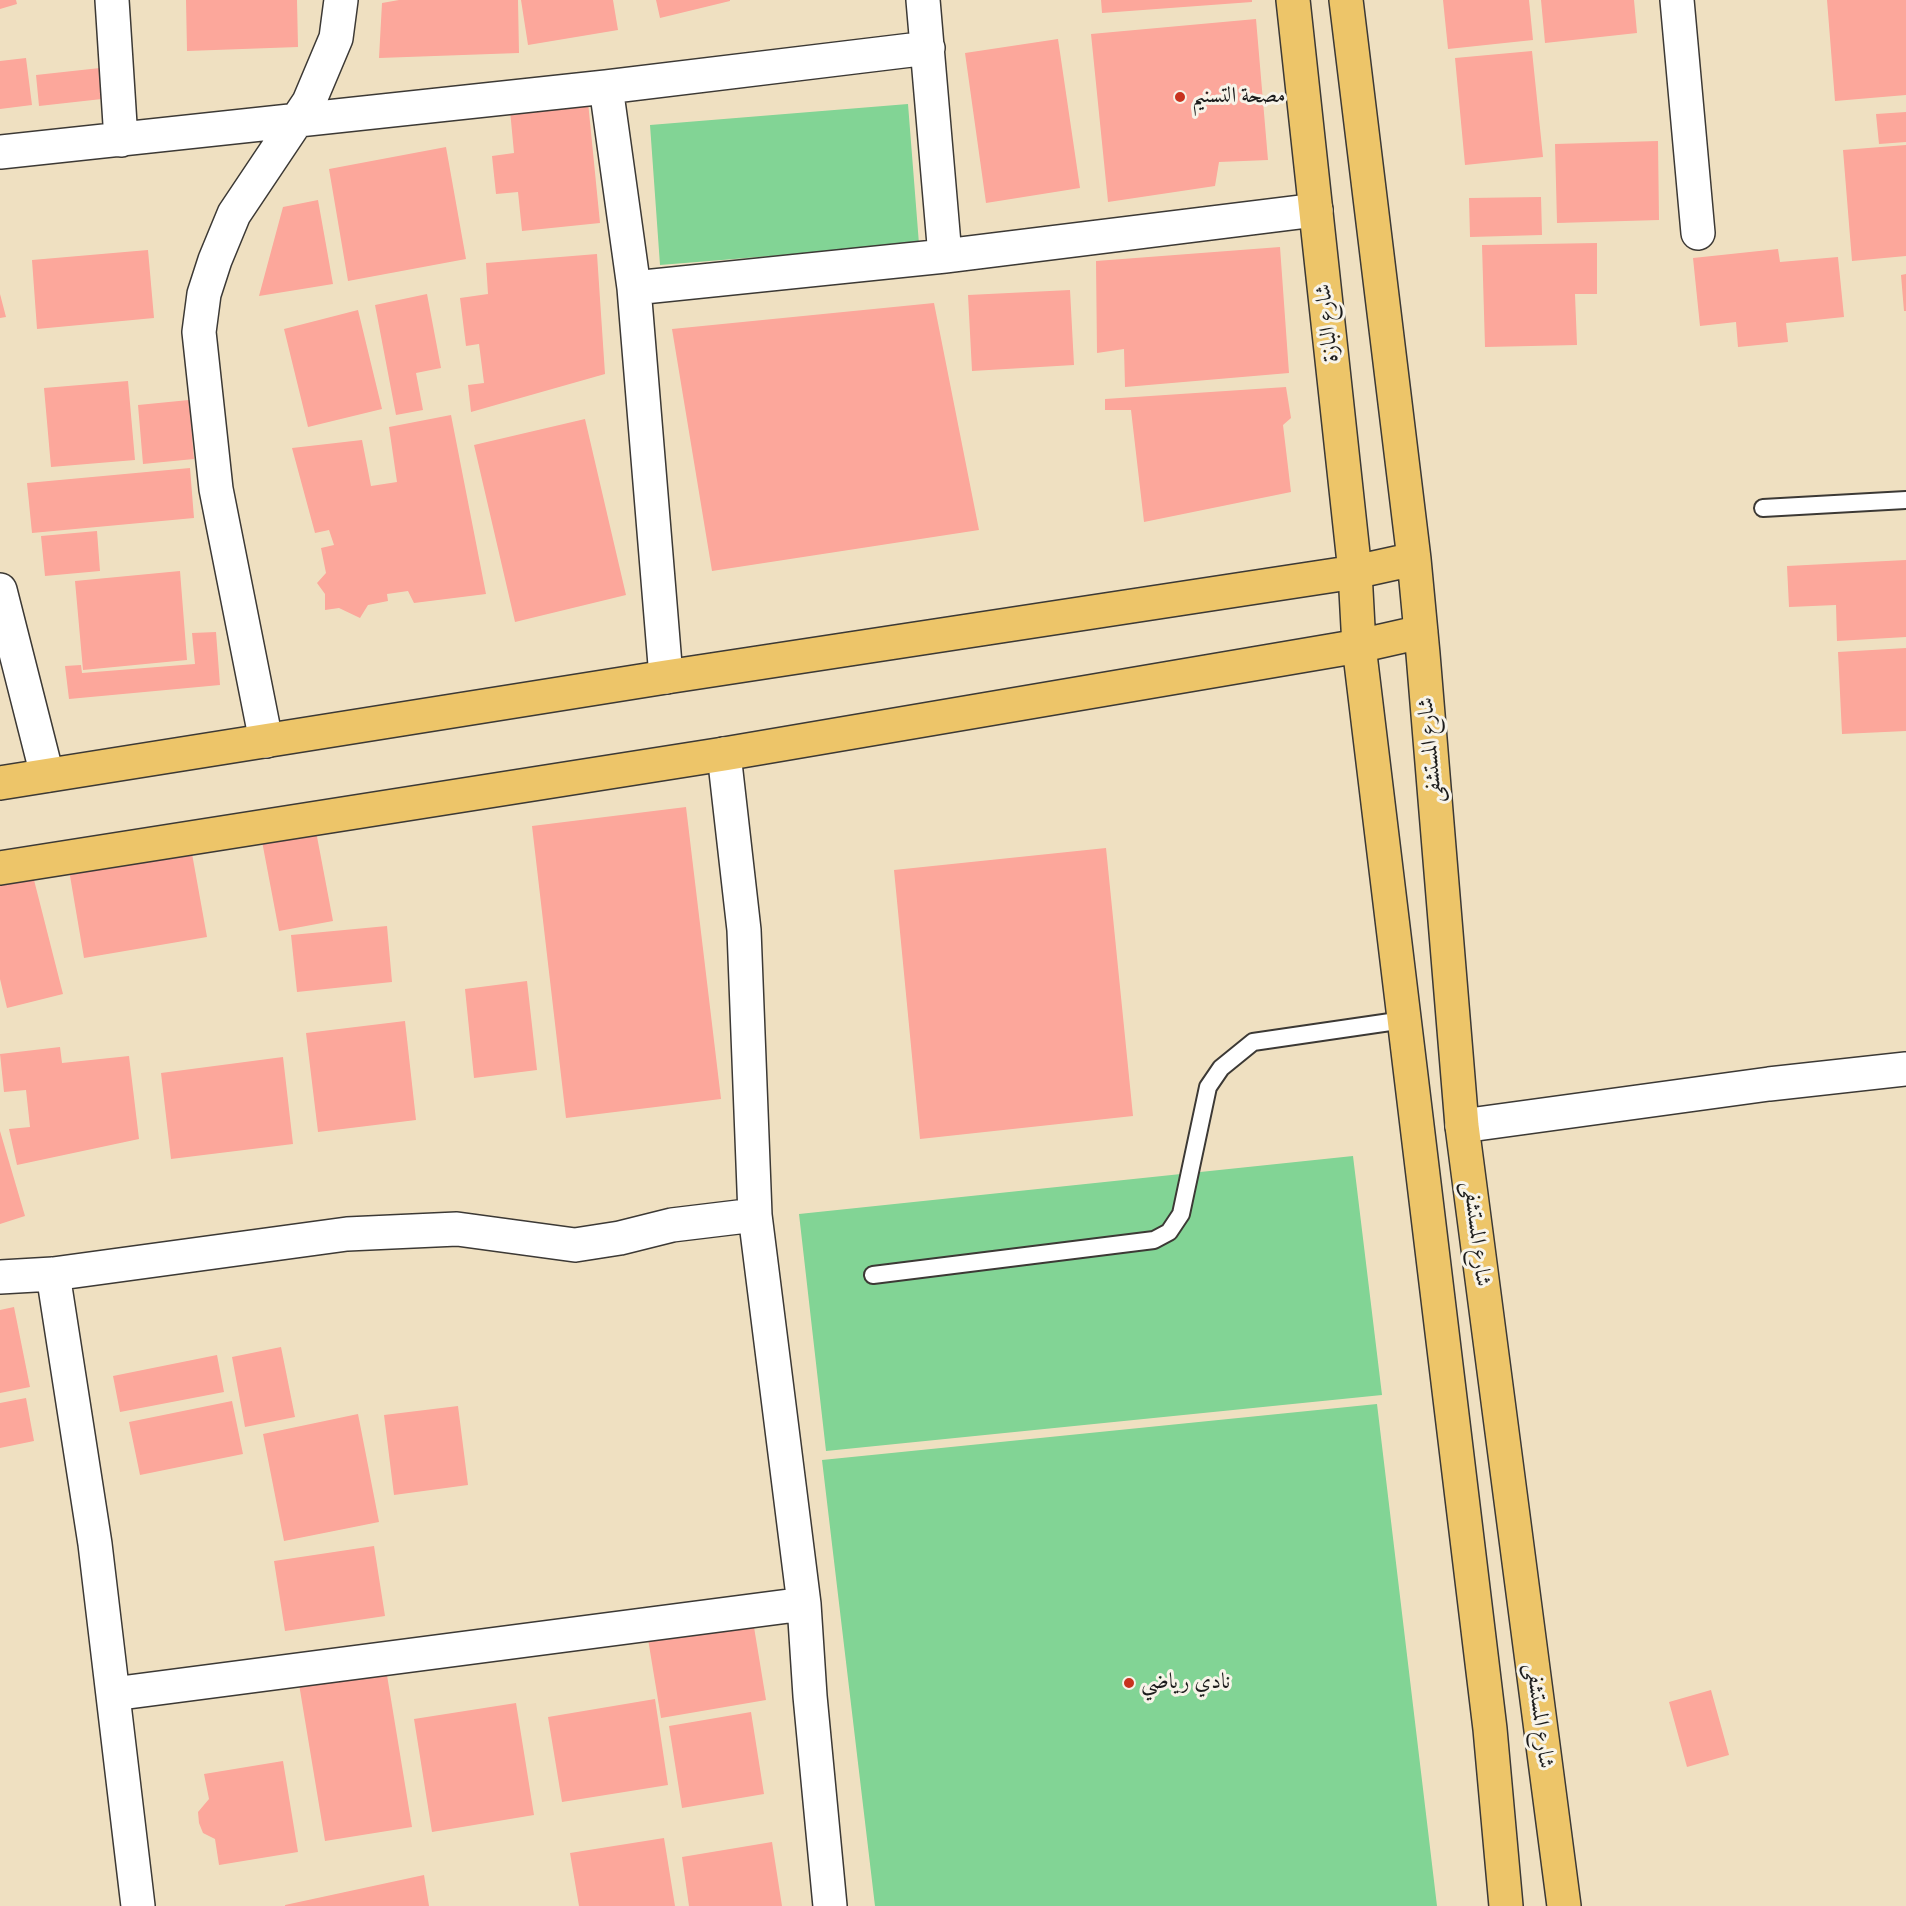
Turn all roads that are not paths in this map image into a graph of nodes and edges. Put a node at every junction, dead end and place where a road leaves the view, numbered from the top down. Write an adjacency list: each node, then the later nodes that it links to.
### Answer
1 (112, 0): 10 (street)
2 (341, 0): 9 (street)
3 (923, 0): 7 (street)
4 (1293, 0): 12 (main road, شارع البازة)
5 (1346, 0): 18 (main road)
6 (1677, 0): 13 (street)
7 (928, 48): 8 (street); 14 (street)
8 (606, 87): 9 (street); 15 (street)
9 (298, 120): 10 (street); 24 (street)
10 (121, 140): 11 (street)
11 (0, 152)
12 (1316, 210): 14 (street); 19 (main road, شارع البازة)
13 (1698, 233)
14 (945, 256): 15 (street)
15 (634, 288): 23 (street)
16 (1906, 500): 17 (lane)
17 (1763, 508)
18 (1414, 559): 19 (main road); 21 (main road, شارع المستشفى)
19 (1355, 572): 22 (main road, شارع البازة); 23 (main road)
20 (0, 590): 26 (street)
21 (1421, 632): 22 (main road); 31 (main road, شارع المستشفى)
22 (1359, 646): 25 (main road); 29 (main road, شارع المستشفى)
23 (666, 677): 24 (main road)
24 (266, 741): 26 (main road)
25 (724, 754): 28 (main road); 32 (street)
26 (47, 775): 27 (main road)
27 (0, 783)
28 (0, 868)
29 (1404, 1020): 34 (lane); 40 (main road, شارع المستشفى)
30 (1906, 1068): 31 (street)
31 (1462, 1126): 41 (main road, شارع المستشفى)
32 (755, 1215): 33 (street); 36 (street)
33 (53, 1274): 35 (street); 37 (street)
34 (873, 1275)
35 (0, 1277)
36 (804, 1604): 37 (street); 39 (street)
37 (113, 1694): 38 (street)
38 (138, 1906)
39 (830, 1906)
40 (1506, 1906)
41 (1564, 1906)

